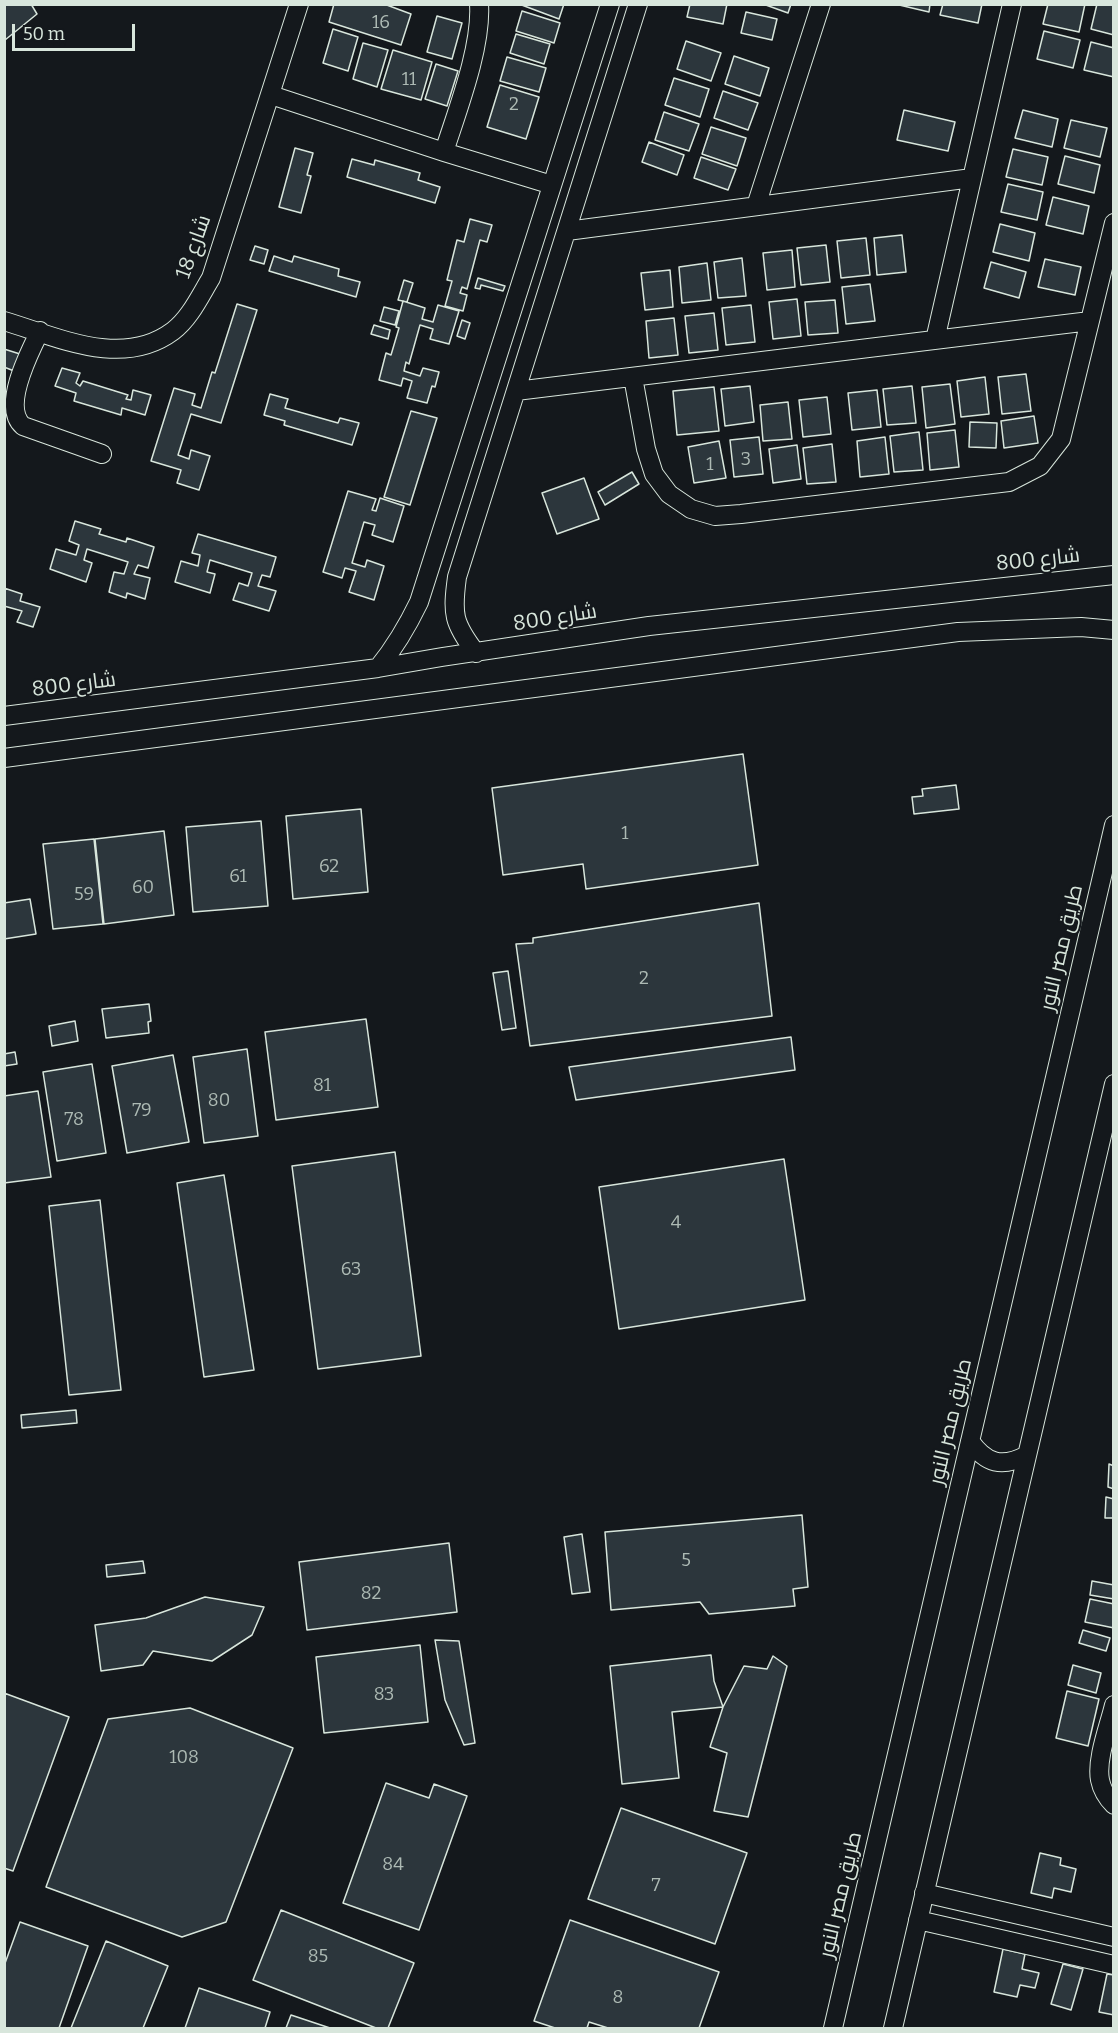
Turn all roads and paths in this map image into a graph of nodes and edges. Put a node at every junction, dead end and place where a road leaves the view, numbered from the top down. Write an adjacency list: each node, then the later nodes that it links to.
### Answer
1 (299, 4): 7 (street, شارع 18)
2 (478, 4): 8 (street)
3 (610, 4): 10 (street)
4 (638, 4): 13 (street)
5 (821, 4): 11 (street)
6 (1012, 4): 9 (street)
7 (271, 95): 8 (street); 16 (street, شارع 18)
8 (444, 152): 10 (street)
9 (972, 178): 11 (street); 17 (street)
10 (552, 185): 24 (street)
11 (756, 206): 13 (street)
12 (1113, 223): 15 (street)
13 (567, 231): 19 (street)
14 (4, 321): 16 (street, شارع 18)
15 (1090, 321): 17 (street); 18 (street)
16 (40, 332): 20 (street)
17 (935, 340): 18 (street)
18 (633, 377): 19 (street)
19 (516, 392): 23 (street)
20 (102, 454)
21 (1113, 575): 23 (street, شارع 800)
22 (1113, 630): 26 (street)
23 (476, 653): 24 (street, شارع 800)
24 (378, 668): 25 (street, شارع 800)
25 (4, 716)
26 (4, 758)
27 (1113, 825): 29 (street, طريق مصر النور)
28 (1113, 1084): 30 (street)
29 (970, 1441): 30 (street); 39 (street, طريق مصر النور)
30 (1027, 1455): 33 (street)
31 (1113, 1705): 32 (street)
32 (1113, 1805)
33 (924, 1893): 34 (street); 35 (street)
34 (1013, 1914): 36 (street); 37 (street)
35 (918, 1920): 37 (street); 40 (street)
36 (1113, 1936)
37 (1007, 1941): 38 (street)
38 (1113, 1965)
39 (833, 2028)
40 (893, 2028)

